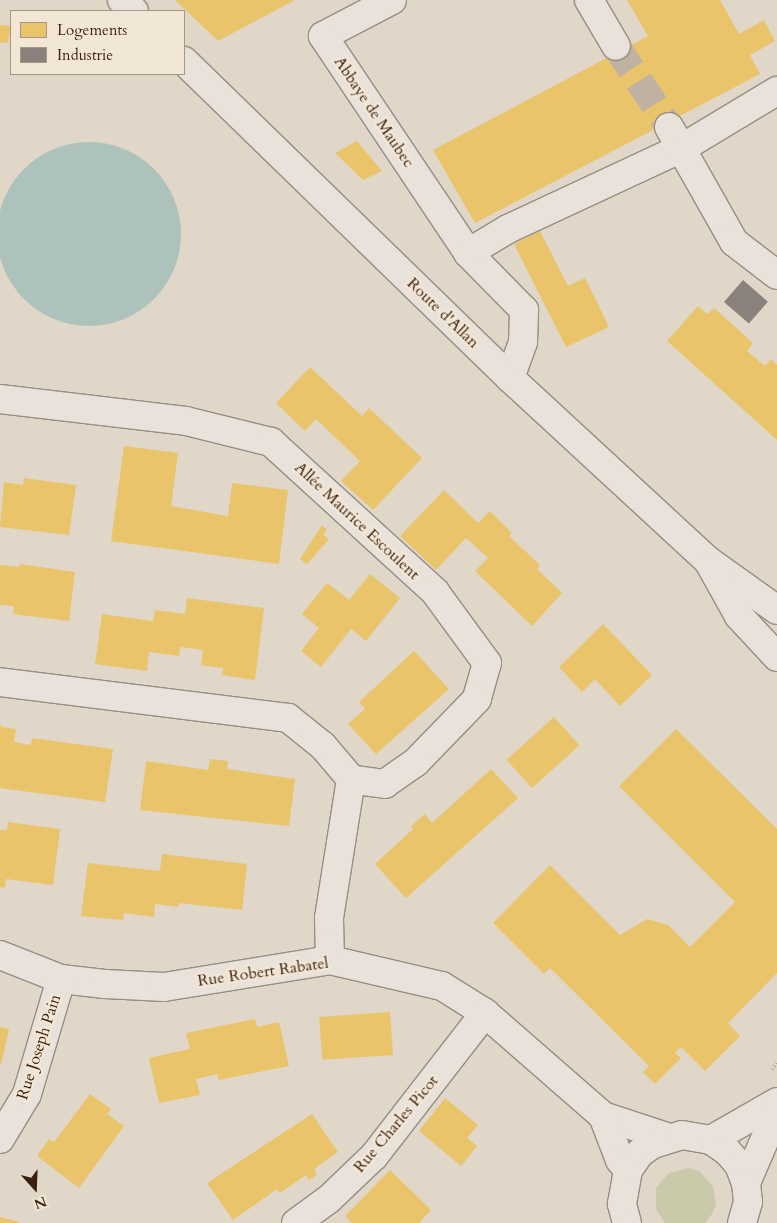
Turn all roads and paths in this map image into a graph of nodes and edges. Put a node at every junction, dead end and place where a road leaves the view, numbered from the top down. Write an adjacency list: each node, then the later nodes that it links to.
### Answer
1 (122, 0): 4 (street)
2 (392, 0): 9 (street, Abbaye de Maubec)
3 (589, 0): 5 (street)
4 (133, 10)
5 (616, 46)
6 (185, 62): 11 (street, Route d'Allan)
7 (777, 91): 8 (street)
8 (675, 138): 9 (street); 10 (street)
9 (468, 253): 11 (street, Abbaye de Maubec)
10 (777, 275)
11 (510, 378): 13 (street, Route d'Allan)
12 (0, 399): 17 (street, Allée Maurice Escoulent)
13 (707, 560): 14 (street, Route d'Allan); 15 (street, Route d'Allan)
14 (777, 610)
15 (777, 657)
16 (0, 682): 17 (street)
17 (351, 779): 19 (street)
18 (0, 955): 20 (street, Rue Robert Rabatel)
19 (330, 960): 20 (street, Rue Robert Rabatel); 21 (street, Rue Robert Rabatel)
20 (61, 979): 26 (street, Rue Joseph Pain)
21 (485, 1013): 24 (street, Rue Robert Rabatel); 31 (street, Rue Charles Picot)
22 (777, 1102): 27 (street)
23 (777, 1110): 29 (street)
24 (603, 1116): 25 (street, Rue Robert Rabatel); 28 (street, Rue Robert Rabatel)
25 (667, 1137): 27 (street); 28 (street)
26 (0, 1140)
27 (711, 1140): 29 (street)
28 (628, 1170): 32 (street)
29 (746, 1182): 30 (street)
30 (743, 1222)
31 (296, 1223)
32 (627, 1223)

